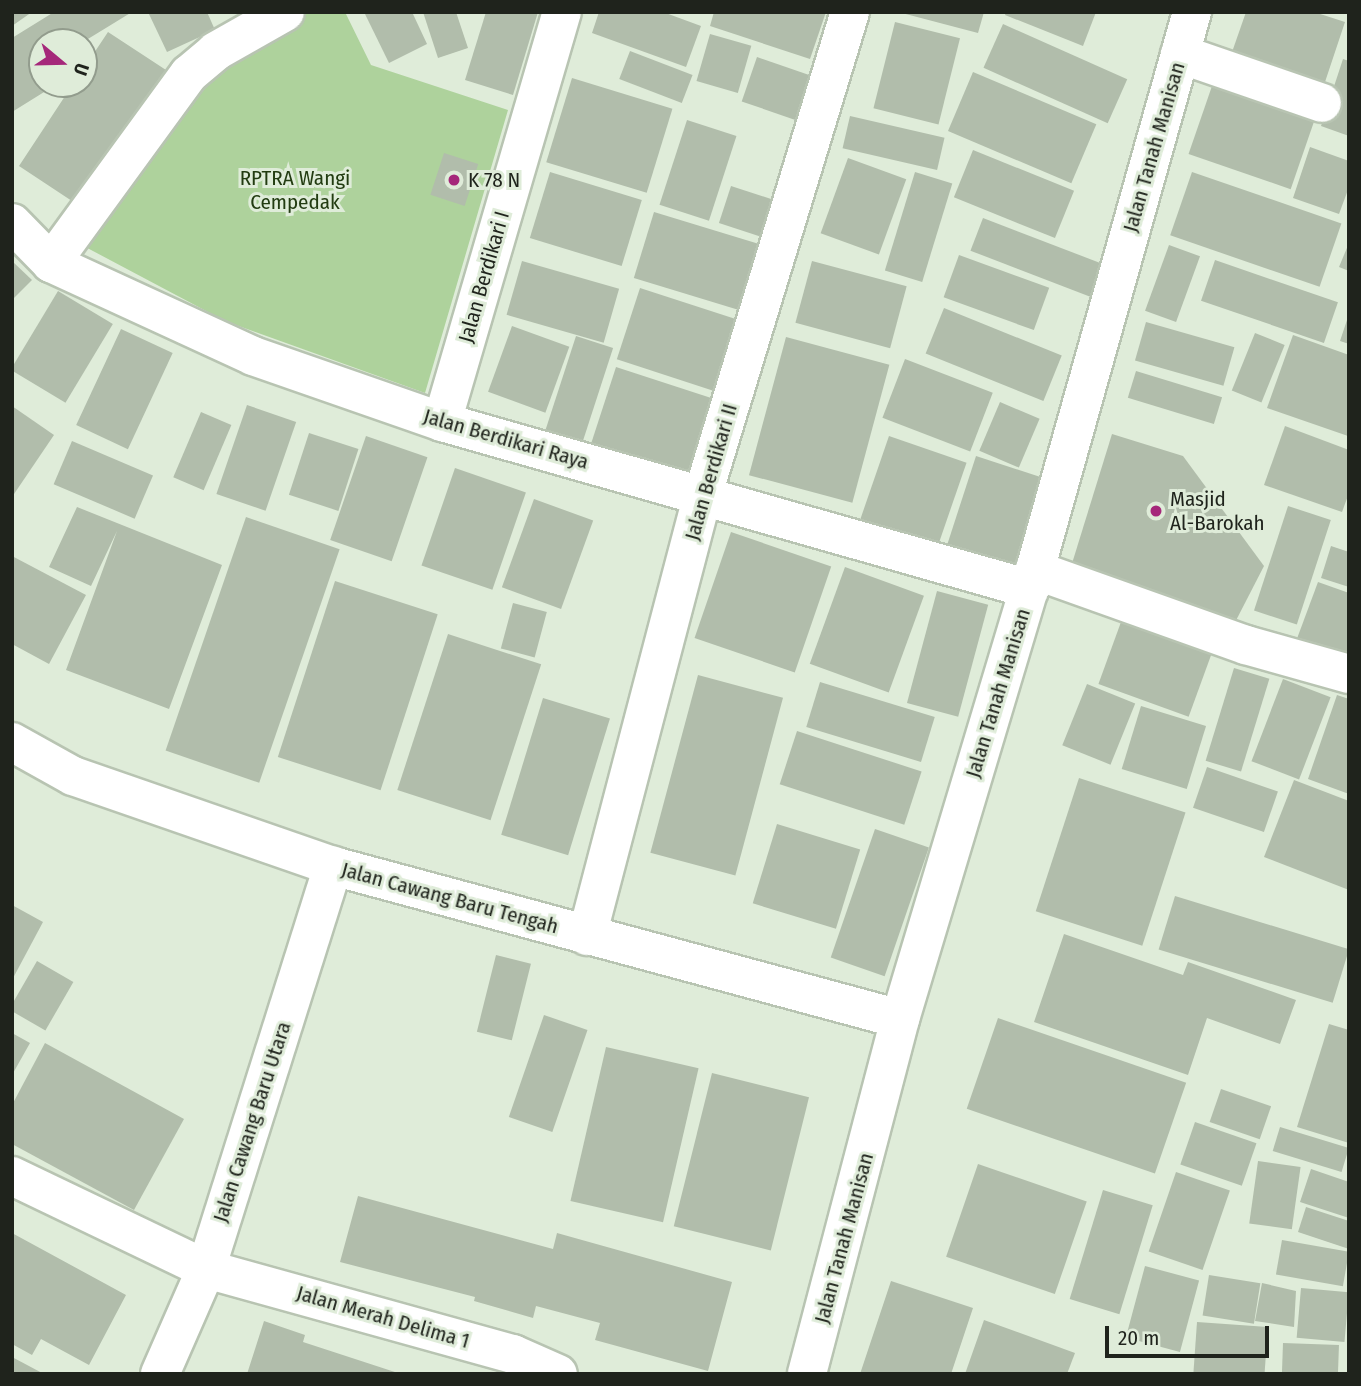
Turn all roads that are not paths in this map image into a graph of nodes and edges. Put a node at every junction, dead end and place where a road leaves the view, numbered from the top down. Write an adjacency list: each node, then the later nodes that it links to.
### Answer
1 (285, 12): 8 (street)
2 (562, 12): 9 (street, Jalan Berdikari I)
3 (850, 12): 10 (street, Jalan Berdikari II)
4 (1192, 12): 5 (street, Jalan Tanah Manisan)
5 (1180, 54): 6 (street); 11 (street, Jalan Tanah Manisan)
6 (1322, 103)
7 (12, 223): 8 (street, Jalan Berdikari Raya)
8 (51, 263): 9 (street, Jalan Berdikari Raya)
9 (442, 422): 10 (street, Jalan Berdikari Raya)
10 (703, 494): 11 (street, Jalan Berdikari Raya); 15 (street, Jalan Berdikari II)
11 (1033, 580): 12 (street, Jalan Berdikari Raya); 16 (street, Jalan Tanah Manisan)
12 (1349, 674)
13 (12, 742): 14 (street, Jalan Cawang Baru Tengah)
14 (333, 866): 15 (street, Jalan Cawang Baru Tengah); 18 (street, Jalan Cawang Baru Utara)
15 (587, 936): 16 (street, Jalan Cawang Baru Tengah)
16 (900, 1018): 21 (street, Jalan Tanah Manisan)
17 (12, 1176): 18 (street, Jalan Merah Delima 1)
18 (206, 1269): 19 (street, Jalan Cawang Baru Utara); 20 (street, Jalan Merah Delima 1)
19 (160, 1374)
20 (558, 1374)
21 (807, 1374)

